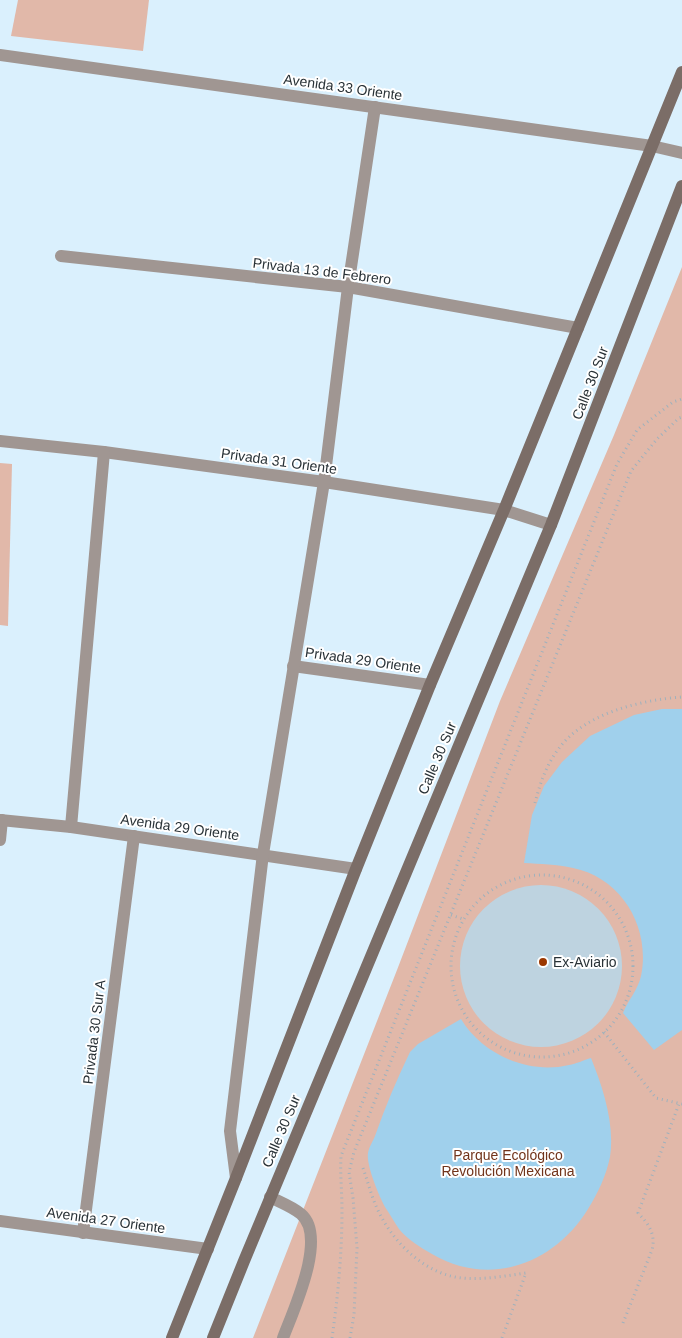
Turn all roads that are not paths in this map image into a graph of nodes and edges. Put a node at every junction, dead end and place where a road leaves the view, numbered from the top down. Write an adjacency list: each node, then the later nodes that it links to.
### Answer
1 (0, 55): 3 (street, Avenida 33 Oriente)
2 (682, 72): 4 (main road, Calle 30 Sur)
3 (374, 107): 4 (street, Avenida 33 Oriente); 8 (street, Calle 30 Sur)
4 (652, 146): 5 (street, Avenida 33 Oriente); 9 (main road, Calle 30 Sur)
5 (682, 154)
6 (682, 186): 14 (main road, Calle 30 Sur)
7 (61, 256): 8 (street, Privada 13 de Febrero)
8 (348, 287): 9 (street, Privada 13 de Febrero); 12 (street, Calle 30 Sur)
9 (578, 328): 13 (main road, Calle 30 Sur)
10 (0, 441): 11 (street, Privada 31 Oriente)
11 (104, 452): 12 (street, Privada 31 Oriente); 18 (street)
12 (324, 482): 13 (street, Privada 31 Oriente); 15 (street, Calle 30 Sur)
13 (504, 510): 14 (street, Privada 31 Oriente); 16 (main road, Calle 30 Sur)
14 (551, 525): 24 (main road, Calle 30 Sur)
15 (293, 666): 16 (street, Privada 29 Oriente); 21 (street, Calle 30 Sur)
16 (430, 685): 22 (main road, Calle 30 Sur)
17 (1, 820): 18 (street, Avenida 29 Oriente); 20 (street)
18 (71, 827): 19 (street, Avenida 29 Oriente)
19 (134, 836): 21 (street, Avenida 29 Oriente); 26 (street, Privada 30 Sur A)
20 (0, 840)
21 (263, 854): 22 (street, Avenida 29 Oriente); 23 (street, Calle 30 Sur)
22 (356, 869): 23 (main road, Calle 30 Sur)
23 (236, 1178): 27 (main road, Calle 30 Sur)
24 (270, 1197): 29 (main road, Calle 30 Sur); 30 (street)
25 (0, 1222): 26 (street, Avenida 27 Oriente)
26 (83, 1233): 27 (street, Avenida 27 Oriente)
27 (208, 1249): 28 (main road, Calle 30 Sur)
28 (172, 1338)
29 (214, 1338)
30 (283, 1338)

